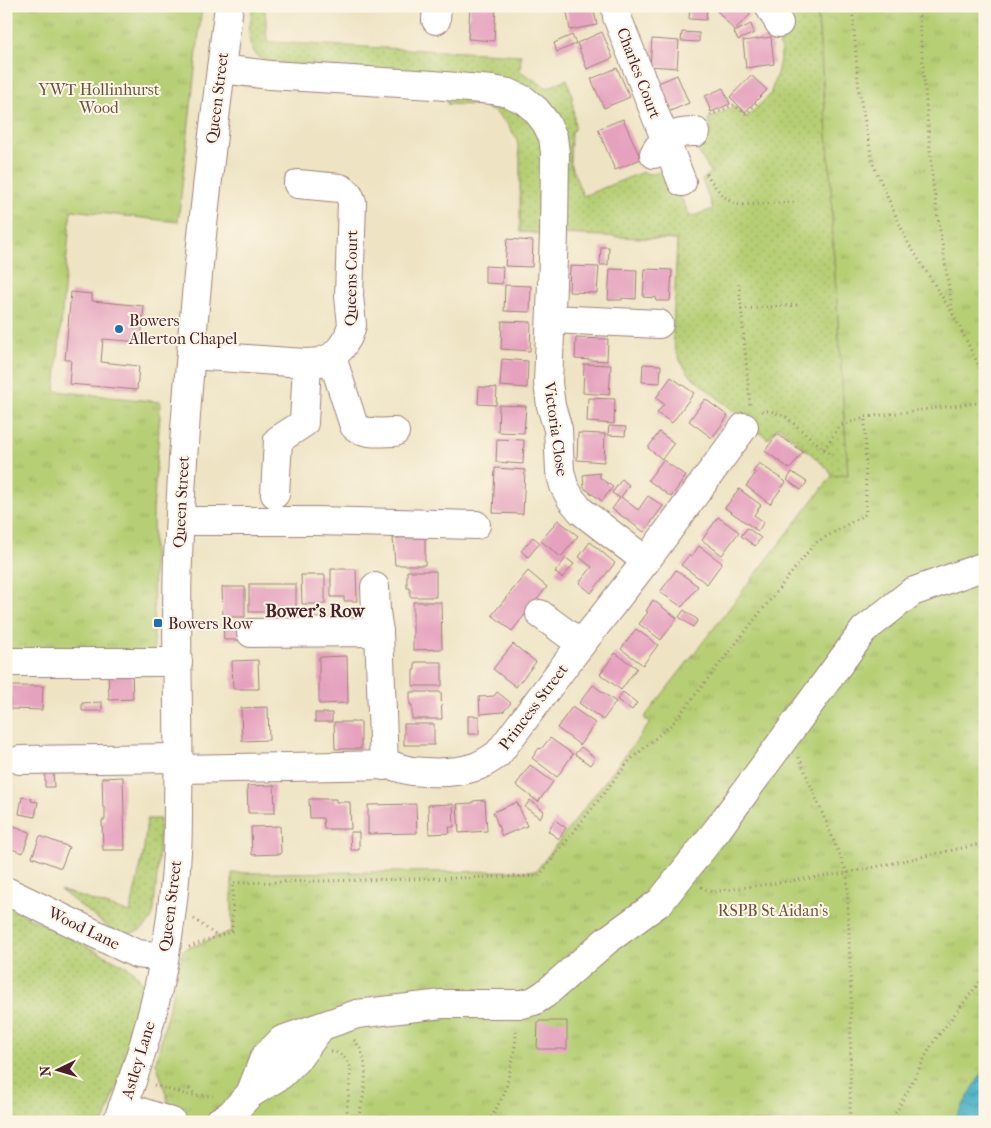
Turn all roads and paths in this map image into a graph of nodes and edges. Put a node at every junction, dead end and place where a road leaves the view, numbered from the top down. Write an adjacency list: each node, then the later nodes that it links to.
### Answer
1 (229, 6): 5 (street, Queen Street)
2 (616, 6): 7 (street, Charles Court)
3 (852, 6): 14 (path)
4 (918, 6): 14 (path)
5 (221, 69): 15 (street, Victoria Close); 17 (street, Queen Street)
6 (757, 100): 7 (path)
7 (674, 140): 8 (street, Charles Court)
8 (692, 176): 10 (path)
9 (298, 184): 18 (street, Queens Court)
10 (795, 202)
11 (739, 284): 13 (path)
12 (798, 305): 13 (path)
13 (741, 309): 22 (path)
14 (953, 314): 19 (path)
15 (550, 319): 16 (street); 29 (street, Victoria Close)
16 (659, 324)
17 (191, 355): 18 (street); 27 (street, Queen Street)
18 (320, 360): 23 (street); 26 (street)
19 (985, 378)
20 (985, 402): 21 (path)
21 (865, 418): 24 (path); 46 (path)
22 (748, 419): 24 (path); 29 (street, Princess Street)
23 (395, 432)
24 (824, 449): 25 (path)
25 (831, 455)
26 (275, 494)
27 (180, 521): 28 (street); 37 (street, Queen Street)
28 (476, 525)
29 (646, 561): 35 (street, Princess Street)
30 (985, 566): 38 (street)
31 (376, 587): 33 (street)
32 (540, 614): 35 (street)
33 (379, 632): 34 (street); 41 (street)
34 (251, 633)
35 (581, 644): 41 (street, Princess Street)
36 (6, 662): 37 (street)
37 (178, 662): 40 (street, Queen Street)
38 (789, 732): 43 (path); 44 (street)
39 (20, 760): 40 (street, Princess Street)
40 (179, 763): 41 (street, Princess Street); 46 (street, Queen Street)
41 (384, 766)
42 (985, 843): 43 (path)
43 (847, 873): 44 (path); 59 (path)
44 (679, 878): 49 (street)
45 (6, 891): 46 (street, Wood Lane)
46 (164, 957): 48 (street, Queen Street)
47 (985, 975): 60 (path)
48 (156, 998): 51 (street, Astley Lane)
49 (507, 1008): 50 (street); 58 (path)
50 (342, 1028): 52 (street); 56 (path); 57 (path)
51 (133, 1079): 52 (path); 53 (street, Astley Lane)
52 (245, 1100): 55 (street)
53 (120, 1114): 54 (street)
54 (172, 1122)
55 (218, 1122)
56 (346, 1122)
57 (357, 1122)
58 (489, 1122)
59 (850, 1122)
60 (891, 1122)

